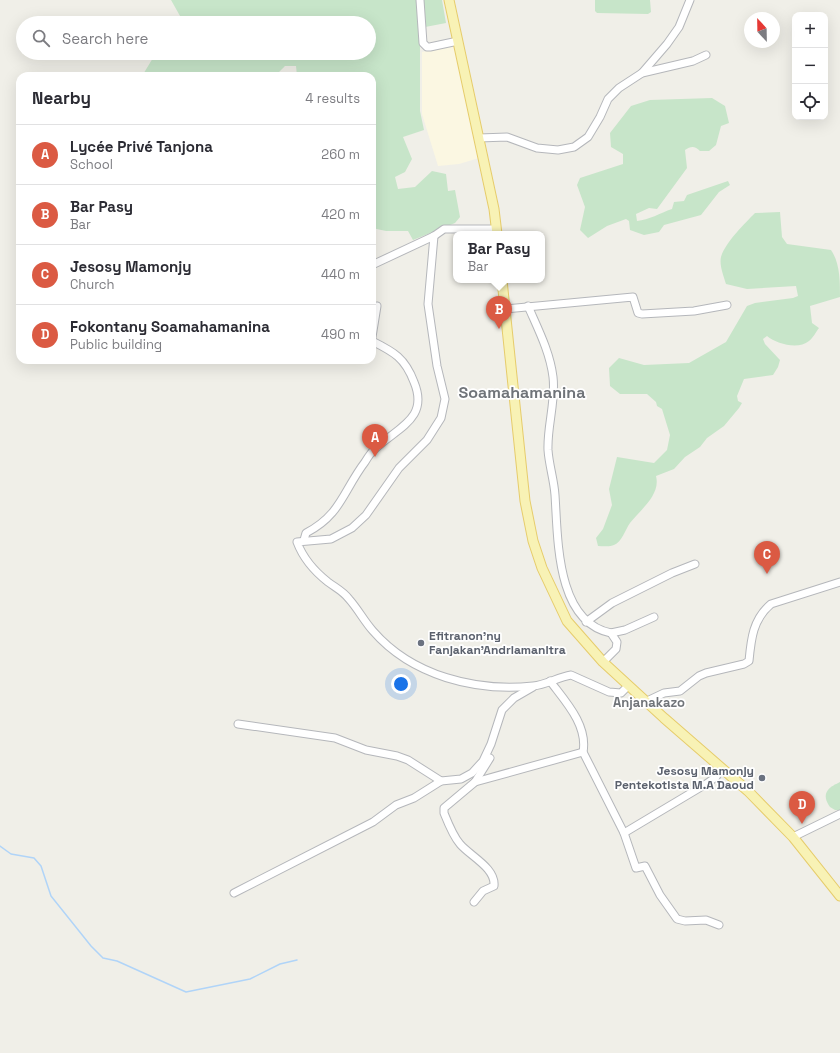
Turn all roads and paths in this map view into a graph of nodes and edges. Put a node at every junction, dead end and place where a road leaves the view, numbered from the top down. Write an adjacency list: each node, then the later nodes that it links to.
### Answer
1 (420, 0): 4 (street)
2 (449, 0): 4 (main road)
3 (690, 0): 6 (street)
4 (458, 41): 7 (main road)
5 (706, 55): 6 (street)
6 (642, 73): 7 (street)
7 (479, 138): 9 (main road)
8 (479, 231): 10 (street)
9 (496, 231)
10 (434, 236): 11 (street); 19 (street)
11 (376, 263)
12 (502, 283): 16 (main road)
13 (727, 305): 15 (street)
14 (377, 306): 17 (street)
15 (528, 306): 16 (street); 23 (street)
16 (505, 309): 25 (main road)
17 (376, 312)
18 (376, 343): 19 (street)
19 (304, 540): 27 (street)
20 (695, 564): 23 (street)
21 (840, 582): 29 (street)
22 (654, 617): 24 (street)
23 (586, 622): 24 (street)
24 (611, 633): 25 (street)
25 (603, 662): 28 (main road)
26 (550, 681): 27 (street); 28 (street); 32 (street)
27 (535, 686): 31 (street)
28 (628, 686): 29 (main road)
29 (645, 702): 33 (main road)
30 (238, 724): 34 (street)
31 (491, 744): 34 (street); 35 (street)
32 (583, 752): 35 (street); 37 (street)
33 (721, 769): 37 (street); 38 (main road)
34 (441, 781): 39 (street)
35 (475, 782): 41 (street)
36 (840, 814): 38 (street)
37 (624, 833): 42 (street)
38 (793, 837): 40 (main road)
39 (234, 893)
40 (840, 896)
41 (474, 902)
42 (719, 925)

